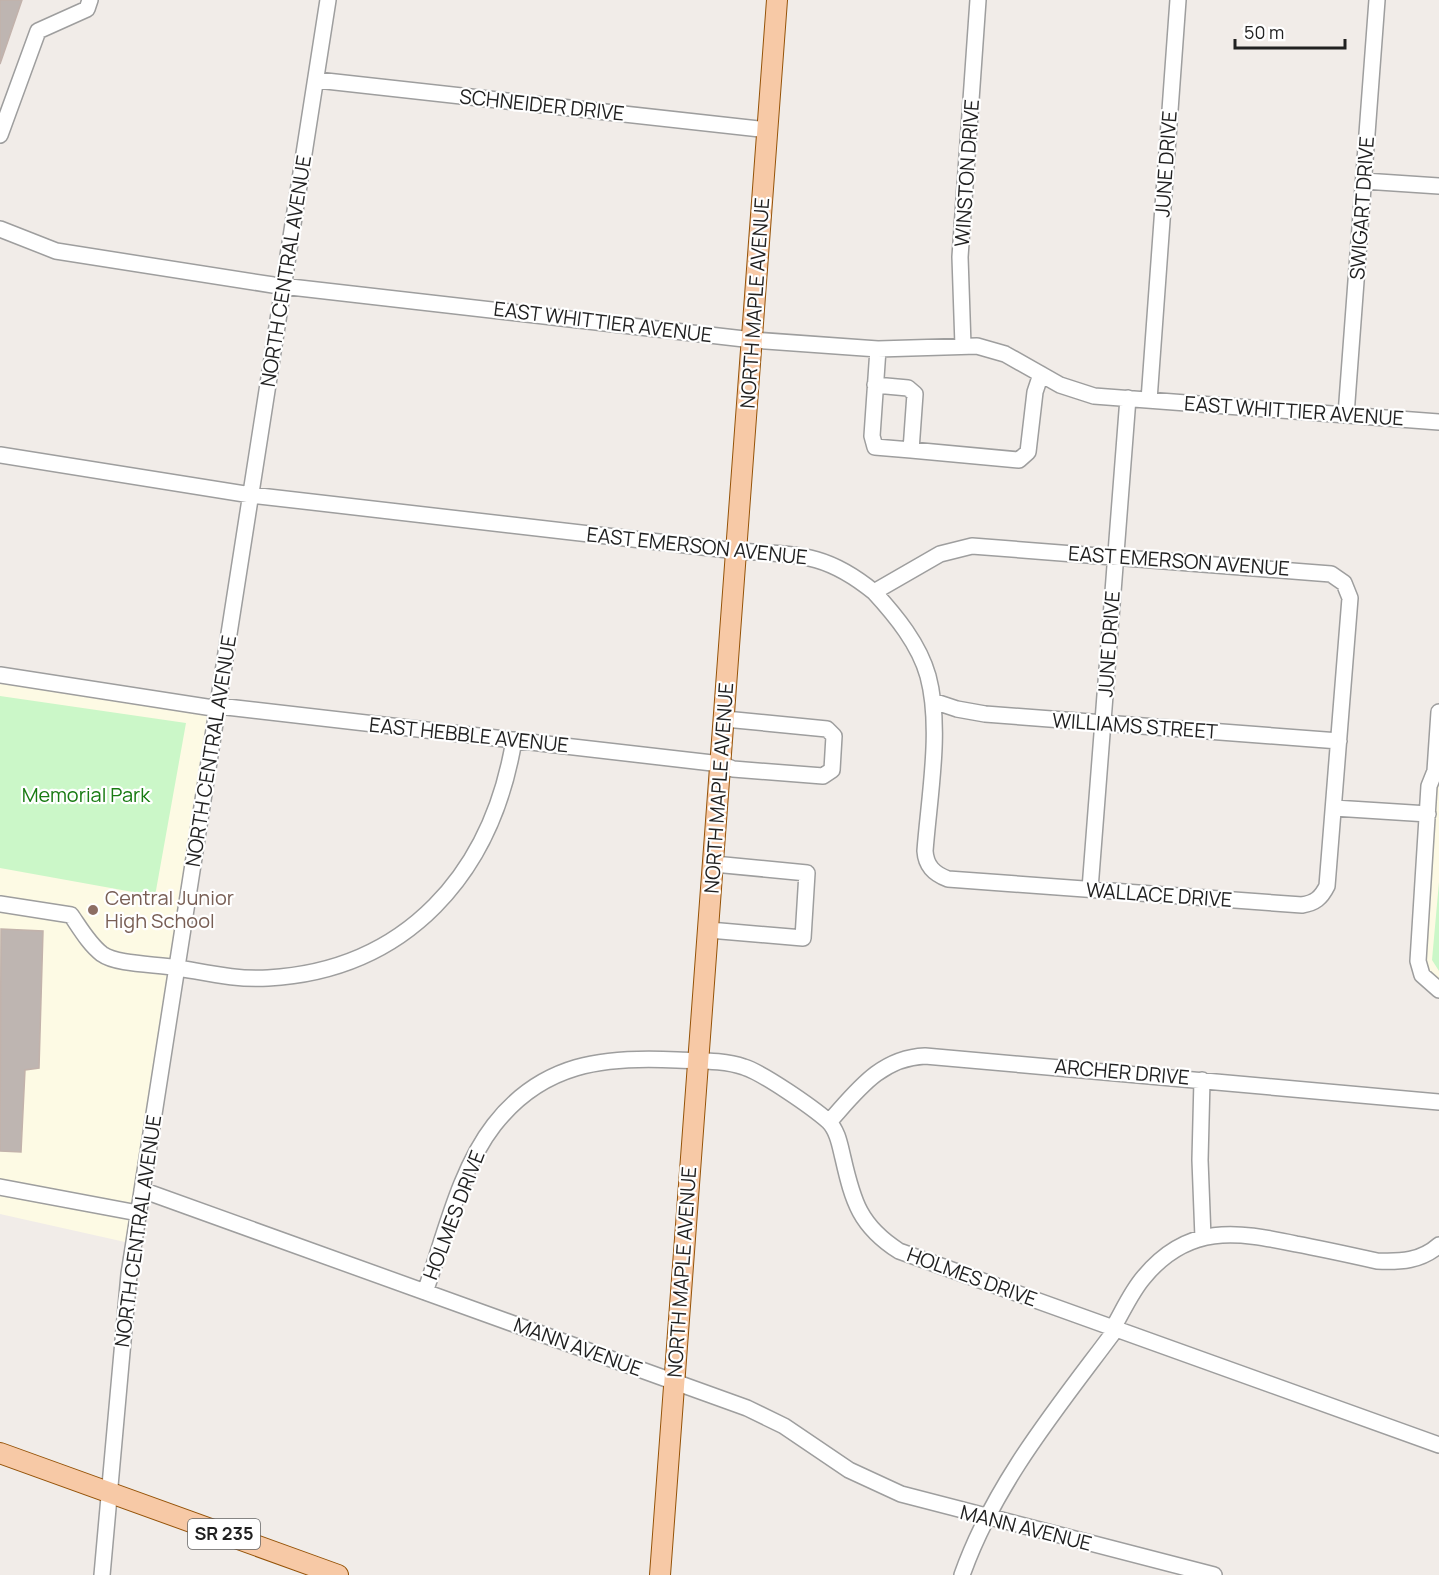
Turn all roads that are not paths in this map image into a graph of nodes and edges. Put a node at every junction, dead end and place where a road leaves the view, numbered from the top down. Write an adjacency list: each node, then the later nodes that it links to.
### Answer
1 (90, 0): 9 (street)
2 (328, 0): 7 (street, NORTH CENTRAL AVENUE)
3 (777, 0): 8 (main road, NORTH MAPLE AVENUE)
4 (978, 0): 15 (street, WINSTON DRIVE)
5 (1178, 0): 20 (street, JUNE DRIVE)
6 (1377, 0): 10 (street, SWIGART DRIVE)
7 (316, 80): 8 (street, SCHNEIDER DRIVE); 13 (street, NORTH CENTRAL AVENUE)
8 (768, 130): 14 (main road, NORTH MAPLE AVENUE)
9 (0, 135)
10 (1364, 181): 11 (street); 21 (street, SWIGART DRIVE)
11 (1439, 186)
12 (0, 229): 13 (street, EAST WHITTIER AVENUE)
13 (284, 285): 14 (street, EAST WHITTIER AVENUE); 25 (street, NORTH CENTRAL AVENUE)
14 (753, 340): 16 (street, EAST WHITTIER AVENUE); 26 (main road, NORTH MAPLE AVENUE)
15 (963, 346): 16 (street, EAST WHITTIER AVENUE); 17 (street, EAST WHITTIER AVENUE)
16 (878, 349): 18 (street)
17 (1041, 374): 19 (street, EAST WHITTIER AVENUE); 23 (street)
18 (875, 385): 23 (street); 23 (street)
19 (1128, 398): 20 (street, EAST WHITTIER AVENUE); 27 (street, JUNE DRIVE)
20 (1149, 400): 21 (street, EAST WHITTIER AVENUE)
21 (1346, 416): 22 (street, EAST WHITTIER AVENUE)
22 (1439, 422)
23 (911, 450)
24 (0, 455): 25 (street, EAST EMERSON AVENUE)
25 (250, 495): 26 (street, EAST EMERSON AVENUE); 32 (street, NORTH CENTRAL AVENUE)
26 (737, 551): 29 (street, EAST EMERSON AVENUE); 34 (main road, NORTH MAPLE AVENUE)
27 (1115, 556): 28 (street, EAST EMERSON AVENUE); 29 (street, EAST EMERSON AVENUE); 35 (street, JUNE DRIVE)
28 (1304, 571): 37 (street, WALLACE DRIVE)
29 (874, 592): 31 (street, WALLACE DRIVE)
30 (0, 675): 32 (street, EAST HEBBLE AVENUE)
31 (933, 701): 35 (street, WILLIAMS STREET); 44 (street, WALLACE DRIVE)
32 (218, 706): 36 (street, EAST HEBBLE AVENUE); 47 (street, NORTH CENTRAL AVENUE)
33 (1439, 712): 40 (street)
34 (725, 719): 38 (main road, NORTH MAPLE AVENUE); 38 (street, EAST HEBBLE AVENUE)
35 (1103, 723): 37 (street, WILLIAMS STREET); 44 (street, JUNE DRIVE)
36 (513, 740): 38 (street, EAST HEBBLE AVENUE); 47 (street)
37 (1339, 741): 39 (street, WALLACE DRIVE)
38 (721, 764): 42 (main road, NORTH MAPLE AVENUE)
39 (1334, 808): 40 (street); 44 (street, WALLACE DRIVE)
40 (1428, 814): 43 (street)
41 (1439, 863): 43 (street)
42 (714, 864): 46 (main road, NORTH MAPLE AVENUE); 46 (street)
43 (1424, 871): 48 (street)
44 (1090, 889)
45 (0, 904): 47 (street)
46 (709, 930): 49 (main road, NORTH MAPLE AVENUE)
47 (177, 968): 54 (street, NORTH CENTRAL AVENUE)
48 (1439, 990)
49 (699, 1061): 52 (street, HOLMES DRIVE); 58 (street, HOLMES DRIVE); 60 (main road, NORTH MAPLE AVENUE)
50 (1202, 1080): 51 (street, ARCHER DRIVE); 52 (street, ARCHER DRIVE); 56 (street)
51 (1439, 1102)
52 (829, 1122): 59 (street, HOLMES DRIVE)
53 (0, 1187): 55 (street)
54 (142, 1190): 55 (street, NORTH CENTRAL AVENUE); 58 (street, MANN AVENUE)
55 (138, 1213): 63 (street, NORTH CENTRAL AVENUE)
56 (1203, 1238): 57 (street); 59 (street)
57 (1439, 1245)
58 (425, 1292): 60 (street, MANN AVENUE)
59 (1114, 1329): 61 (street, HOLMES DRIVE); 64 (street)
60 (674, 1382): 64 (street, MANN AVENUE); 67 (main road, NORTH MAPLE AVENUE)
61 (1439, 1445)
62 (0, 1453): 63 (main road, SR 235)
63 (110, 1493): 65 (street, NORTH CENTRAL AVENUE); 66 (main road, SR 235)
64 (987, 1518): 68 (street); 69 (street, MANN AVENUE)
65 (102, 1575)
66 (338, 1575)
67 (662, 1575)
68 (962, 1575)
69 (1214, 1575)

